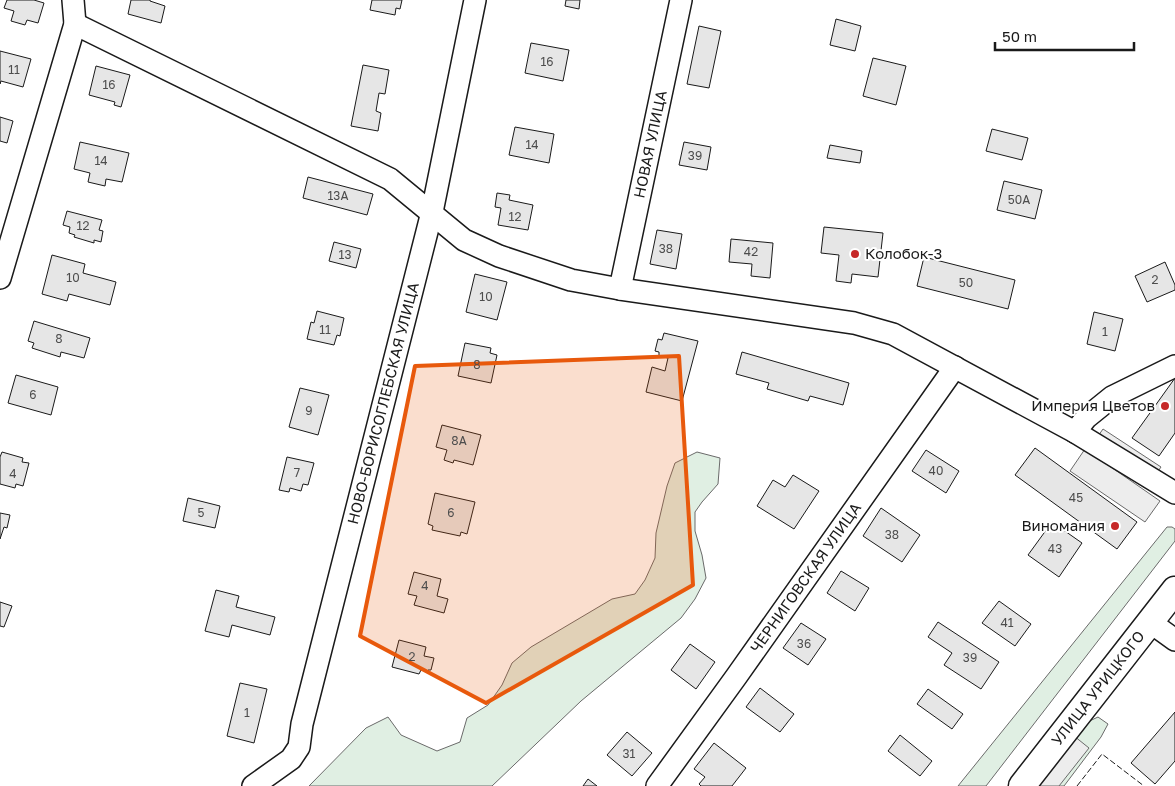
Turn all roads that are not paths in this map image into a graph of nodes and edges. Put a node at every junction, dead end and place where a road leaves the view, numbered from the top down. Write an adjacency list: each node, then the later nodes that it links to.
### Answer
1 (73, 0): 4 (street)
2 (475, 0): 5 (street, НОВО-БОРИСОГЛЕБСКАЯ УЛИЦА)
3 (681, 0): 7 (street, НОВАЯ УЛИЦА)
4 (75, 24): 5 (street); 6 (street)
5 (432, 212): 7 (street); 15 (street, НОВО-БОРИСОГЛЕБСКАЯ УЛИЦА)
6 (0, 278)
7 (620, 289): 9 (street)
8 (1175, 366): 10 (street)
9 (955, 367): 10 (street); 16 (street, ЧЕРНИГОВСКАЯ УЛИЦА)
10 (1075, 432): 11 (street)
11 (1175, 493)
12 (1175, 590): 13 (main road, УЛИЦА УРИЦКОГО)
13 (1150, 622): 14 (street); 17 (main road, УЛИЦА УРИЦКОГО)
14 (1175, 640)
15 (253, 786)
16 (657, 786)
17 (1022, 786)

